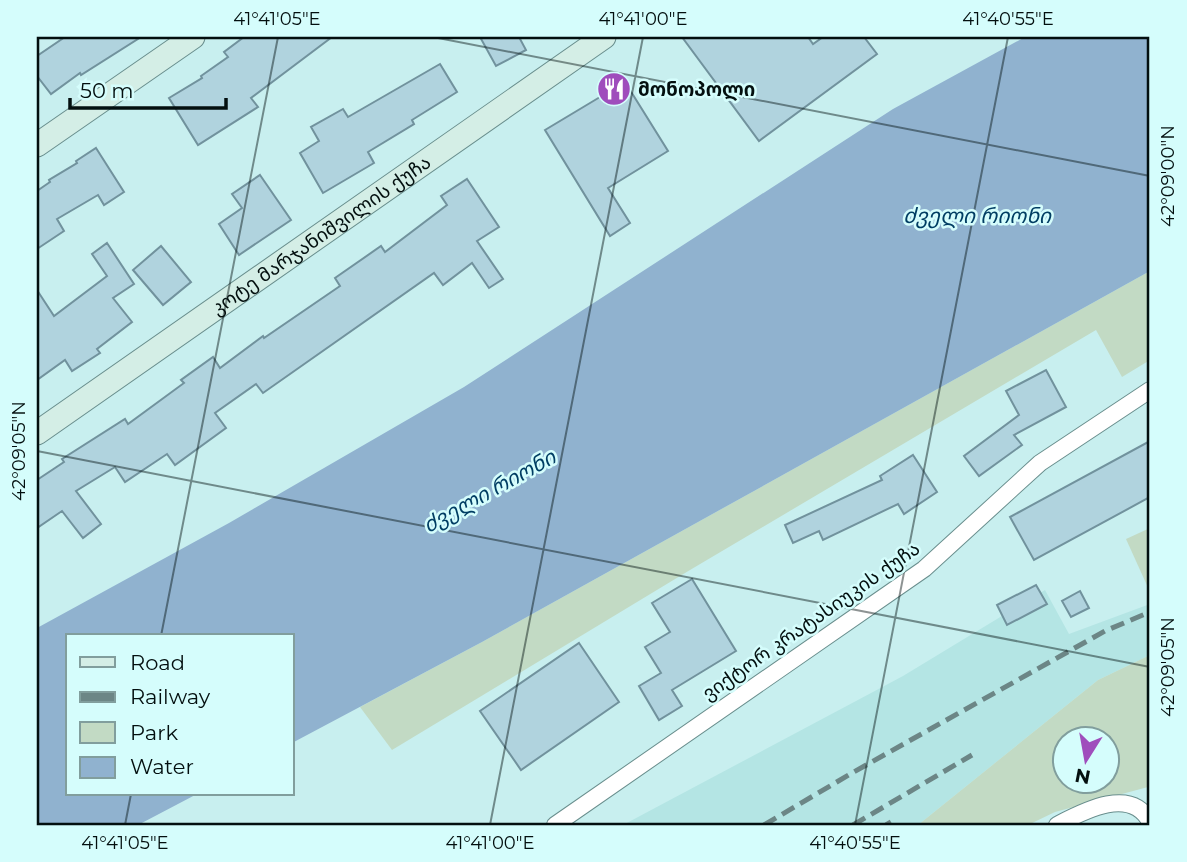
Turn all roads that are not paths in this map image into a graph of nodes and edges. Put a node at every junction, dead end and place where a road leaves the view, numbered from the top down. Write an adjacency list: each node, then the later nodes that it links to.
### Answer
1 (192, 37): 3 (street)
2 (604, 37): 5 (street, კოტე მარჯანიშვილის ქუჩა)
3 (37, 145)
4 (1150, 390): 7 (street, ვიქტორ კრატასიუკის ქუჩა)
5 (37, 433)
6 (1150, 822): 8 (street)
7 (555, 825)
8 (1057, 825)

